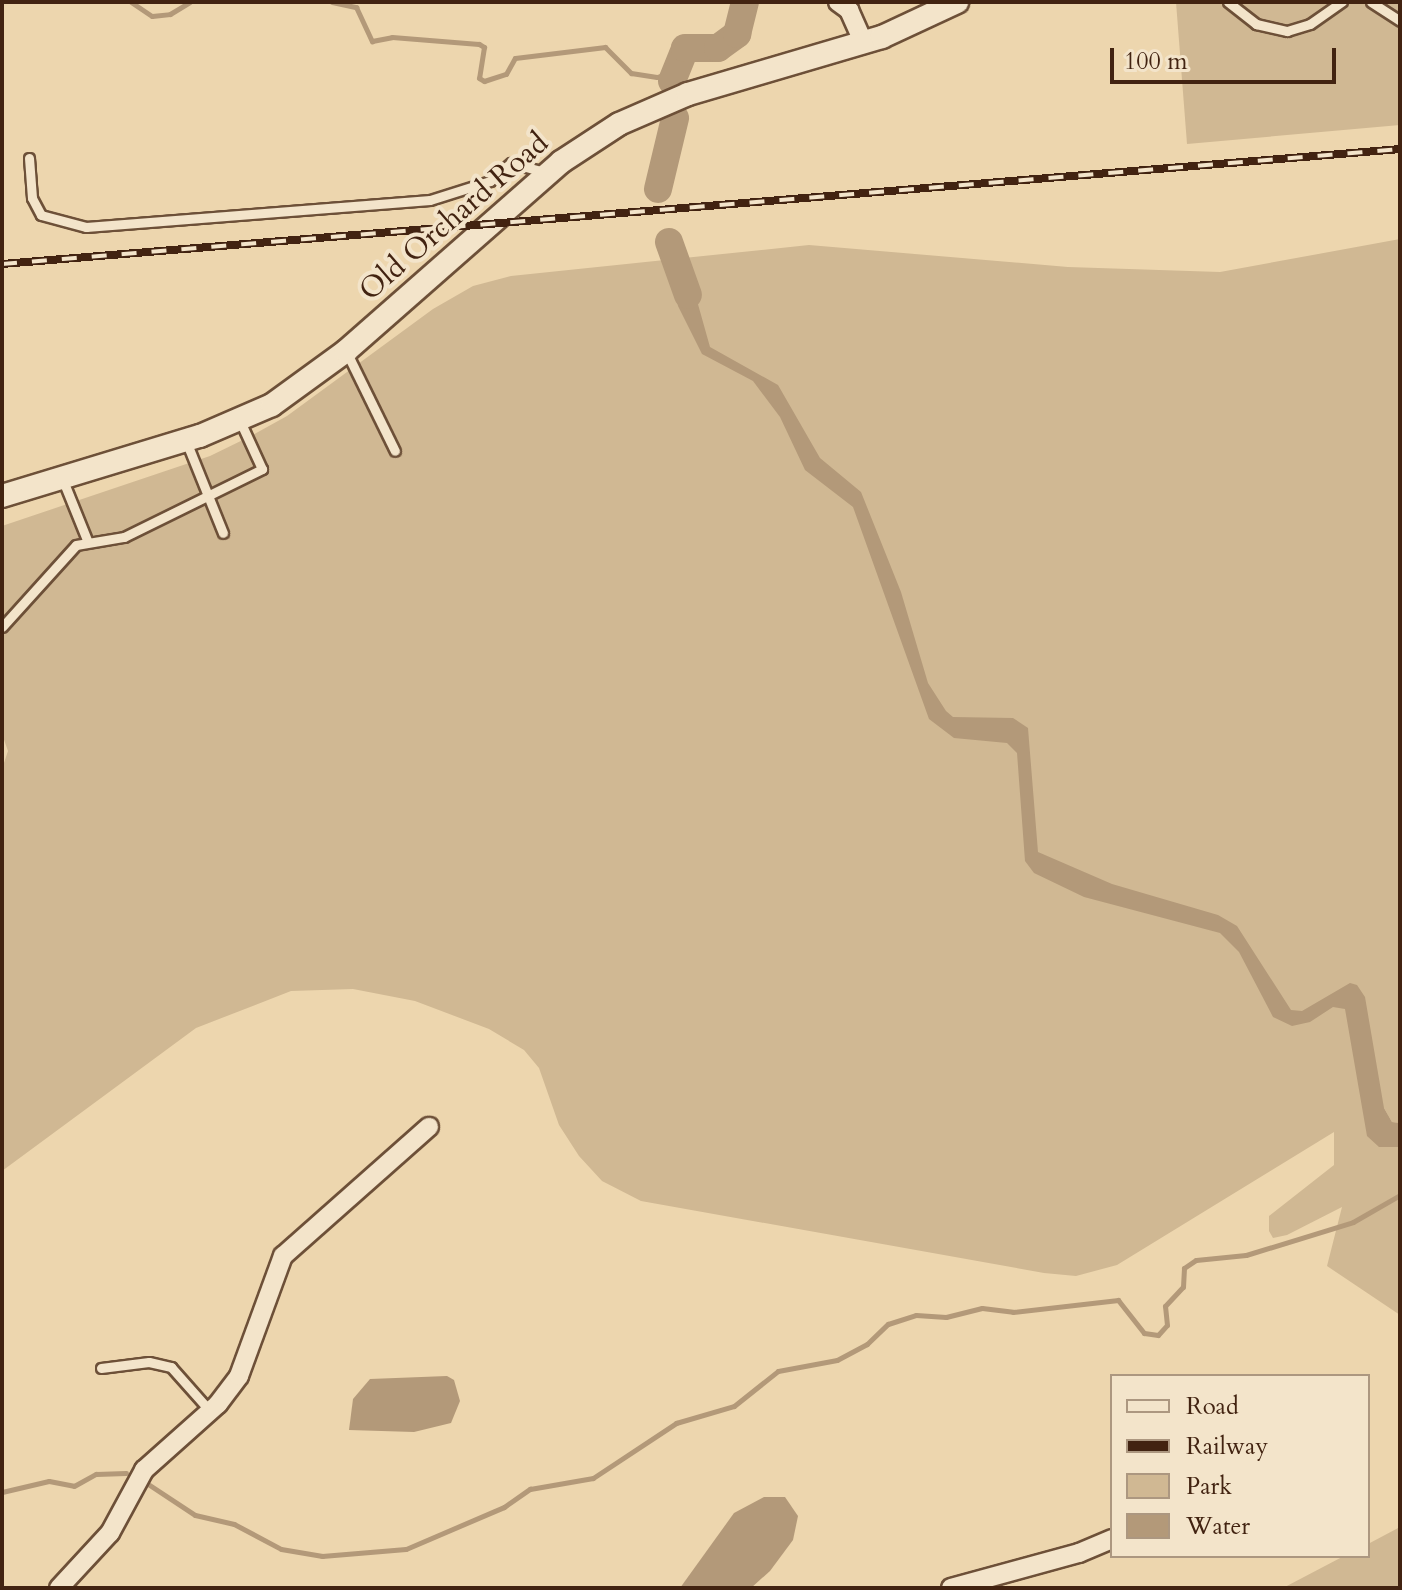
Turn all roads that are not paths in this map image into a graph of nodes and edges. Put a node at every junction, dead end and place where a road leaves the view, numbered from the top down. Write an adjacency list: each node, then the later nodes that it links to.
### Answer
1 (838, 2): 7 (street)
2 (957, 2): 7 (street, Old Orchard Road)
3 (1228, 2): 4 (lane)
4 (1342, 2)
5 (1371, 2): 6 (lane)
6 (1400, 21)
7 (864, 43): 9 (street, Old Orchard Road)
8 (29, 158): 9 (lane)
9 (548, 173): 10 (street, Old Orchard Road)
10 (346, 351): 11 (street, Old Orchard Road); 13 (lane)
11 (240, 421): 12 (street, Old Orchard Road); 15 (lane)
12 (186, 441): 14 (street, Old Orchard Road); 15 (lane)
13 (395, 451)
14 (62, 478): 16 (street, Old Orchard Road); 18 (lane)
15 (208, 493): 17 (lane); 18 (lane)
16 (2, 496)
17 (223, 533)
18 (87, 540): 19 (lane)
19 (2, 627)
20 (429, 1127): 22 (street)
21 (101, 1368): 22 (lane)
22 (210, 1411): 24 (street)
23 (1110, 1540): 25 (street)
24 (59, 1588)
25 (951, 1588)

